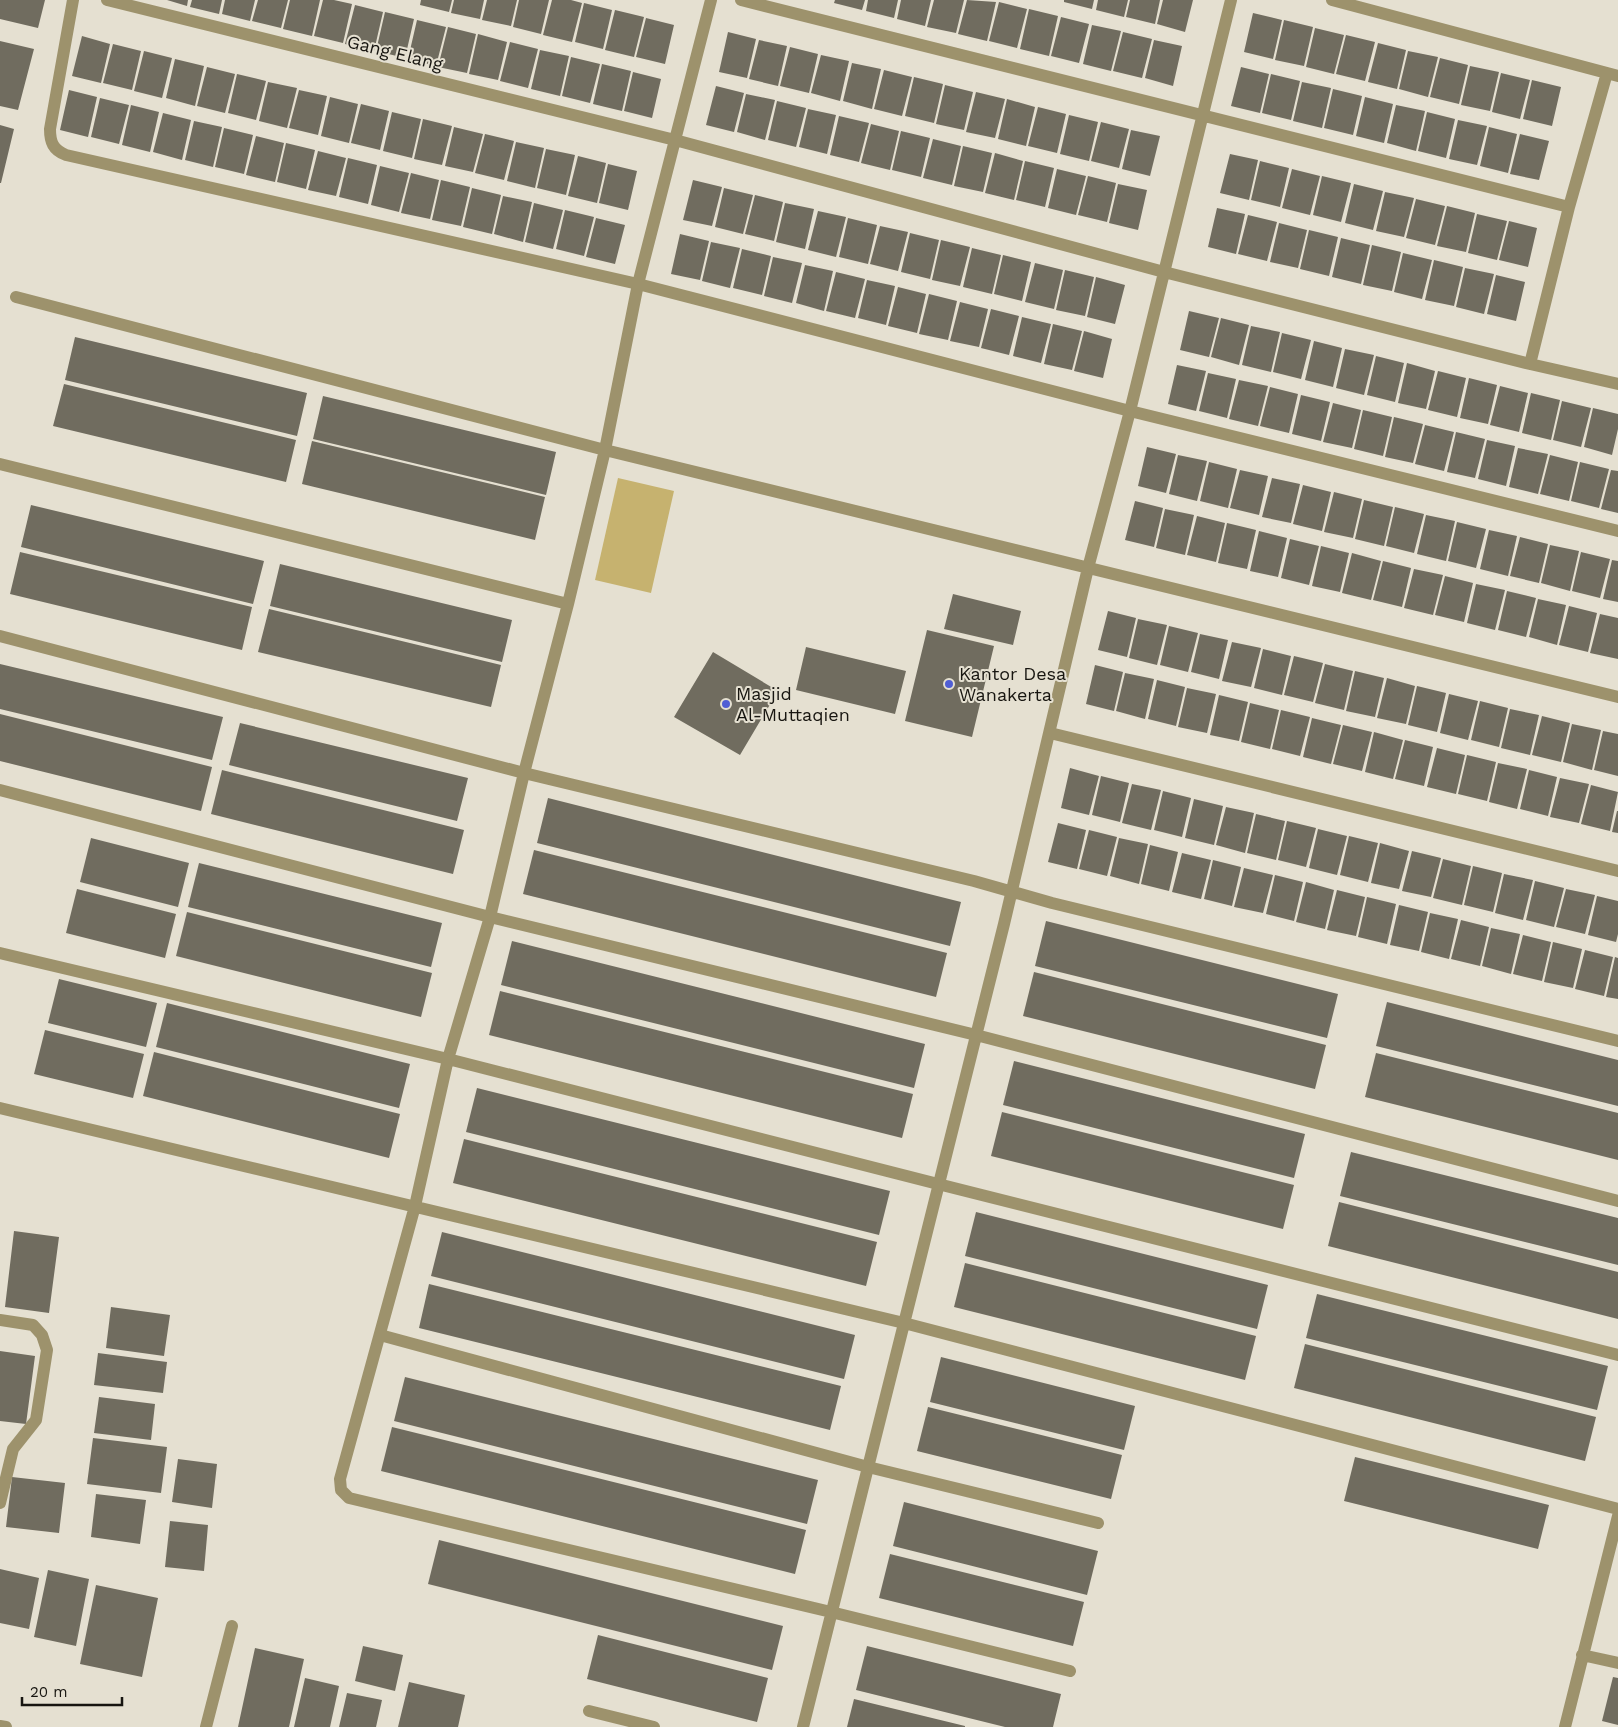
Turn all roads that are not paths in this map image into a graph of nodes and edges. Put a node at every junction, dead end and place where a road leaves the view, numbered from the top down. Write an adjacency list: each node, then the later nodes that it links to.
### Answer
1 (73, 0): 12 (street)
2 (107, 0): 9 (street, Gang Elang)
3 (711, 0): 9 (street)
4 (741, 0): 8 (street)
5 (1231, 0): 8 (street)
6 (1332, 0): 7 (street)
7 (1613, 75): 10 (street)
8 (1204, 115): 10 (street); 11 (street)
9 (675, 140): 11 (street, Gang Elang); 12 (street)
10 (1569, 207): 14 (street)
11 (1164, 272): 14 (street, Gang Elang); 16 (street)
12 (638, 284): 16 (street); 17 (street)
13 (16, 297): 17 (street)
14 (1530, 364): 15 (street, Gang Elang)
15 (1618, 384)
16 (1130, 411): 19 (street); 20 (street)
17 (606, 450): 20 (street); 21 (street)
18 (0, 464): 21 (street)
19 (1618, 531)
20 (1088, 568): 23 (street); 24 (street)
21 (568, 604): 25 (street)
22 (0, 636): 25 (street)
23 (1618, 698)
24 (1050, 733): 27 (street); 28 (street)
25 (524, 773): 28 (street); 29 (street)
26 (0, 790): 29 (street)
27 (1618, 871)
28 (1011, 892): 31 (street); 32 (street)
29 (490, 917): 31 (street); 33 (street)
30 (0, 954): 33 (street)
31 (976, 1035): 35 (street); 36 (street)
32 (1618, 1041)
33 (448, 1059): 35 (street); 37 (street)
34 (0, 1108): 37 (street)
35 (938, 1184): 39 (street); 41 (street)
36 (1618, 1202)
37 (415, 1206): 39 (street); 40 (street)
38 (0, 1320): 43 (street)
39 (904, 1323): 42 (street); 44 (street)
40 (380, 1335): 42 (street); 47 (street)
41 (1618, 1355)
42 (868, 1466): 46 (street); 47 (street)
43 (0, 1503)
44 (1618, 1509)
45 (1618, 1516): 49 (street)
46 (1098, 1523)
47 (831, 1612): 51 (street); 57 (street)
48 (232, 1626): 55 (street)
49 (1582, 1655): 50 (street); 58 (street)
50 (1618, 1663)
51 (1070, 1672)
52 (589, 1711): 56 (street)
53 (0, 1726): 54 (street)
54 (6, 1727)
55 (206, 1727)
56 (654, 1727)
57 (803, 1727)
58 (1564, 1727)

